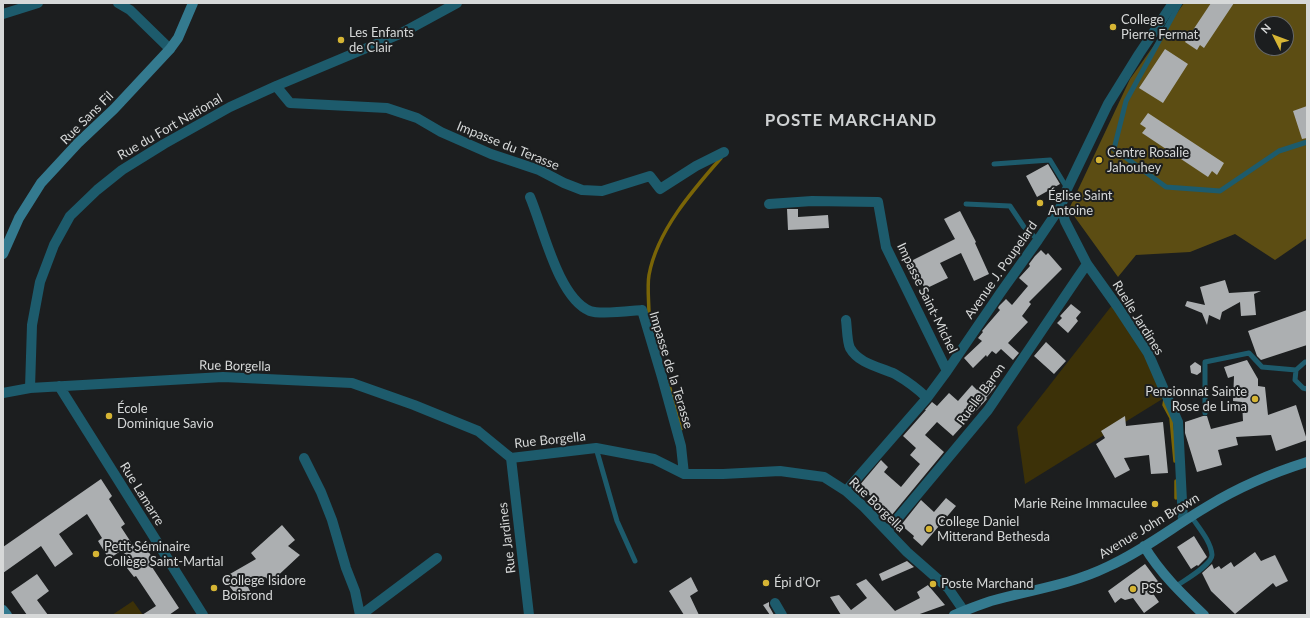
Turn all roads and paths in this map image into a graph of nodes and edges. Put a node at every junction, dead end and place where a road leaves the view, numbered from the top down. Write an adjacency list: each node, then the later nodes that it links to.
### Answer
1 (38, 3): 7 (street)
2 (118, 3): 8 (street)
3 (193, 3): 8 (street, Rue Sans Fil)
4 (457, 3): 9 (street, Rue du Fort National)
5 (1172, 3): 13 (street, Avenue J. Poupelard)
6 (1180, 3): 10 (lane)
7 (3, 14)
8 (170, 49): 19 (street, Rue Sans Fil)
9 (276, 86): 11 (street, Impasse du Terasse); 26 (street, Rue du Fort National)
10 (1307, 142)
11 (724, 152)
12 (994, 164): 13 (lane)
13 (1067, 189): 17 (street, Avenue J. Poupelard)
14 (530, 197): 35 (street, Impasse de la Terasse)
15 (769, 204): 24 (street, Impasse Saint-Michel)
16 (966, 204): 18 (lane)
17 (1061, 206): 18 (street, Avenue J. Poupelard); 20 (street, Ruelle Jardines)
18 (1038, 240): 24 (street, Avenue J. Poupelard)
19 (3, 254)
20 (1087, 264): 37 (street, Ruelle Jardines); 38 (street, Ruelle Baron)
21 (846, 320): 29 (street)
22 (1307, 362): 23 (lane)
23 (1296, 370): 27 (lane); 30 (lane)
24 (947, 371): 29 (street, Avenue J. Poupelard)
25 (59, 386): 26 (street, Rue Borgella); 33 (street, Rue Borgella); 47 (street, Rue Lamarre)
26 (30, 388): 28 (street, Rue Borgella)
27 (1307, 389)
28 (3, 394)
29 (927, 398): 36 (street, Avenue J. Poupelard)
30 (1205, 413)
31 (596, 448): 33 (street, Rue Borgella); 35 (street, Rue Borgella); 41 (lane)
32 (304, 458): 48 (street)
33 (511, 458): 49 (street, Rue Jardines)
34 (1307, 462): 37 (street, Avenue John Brown)
35 (684, 474): 36 (street, Rue Borgella)
36 (846, 490): 38 (street, Rue Borgella)
37 (1187, 519): 39 (street, Avenue John Brown); 42 (lane)
38 (886, 531): 45 (street, Rue Borgella)
39 (1144, 546): 42 (street); 45 (street, Avenue John Brown)
40 (437, 558): 48 (street)
41 (635, 561)
42 (1175, 587): 51 (street)
43 (775, 603): 50 (street)
44 (3, 610): 46 (street)
45 (959, 613)
46 (7, 615)
47 (203, 615)
48 (361, 615)
49 (529, 615)
50 (782, 615)
51 (1204, 615)

